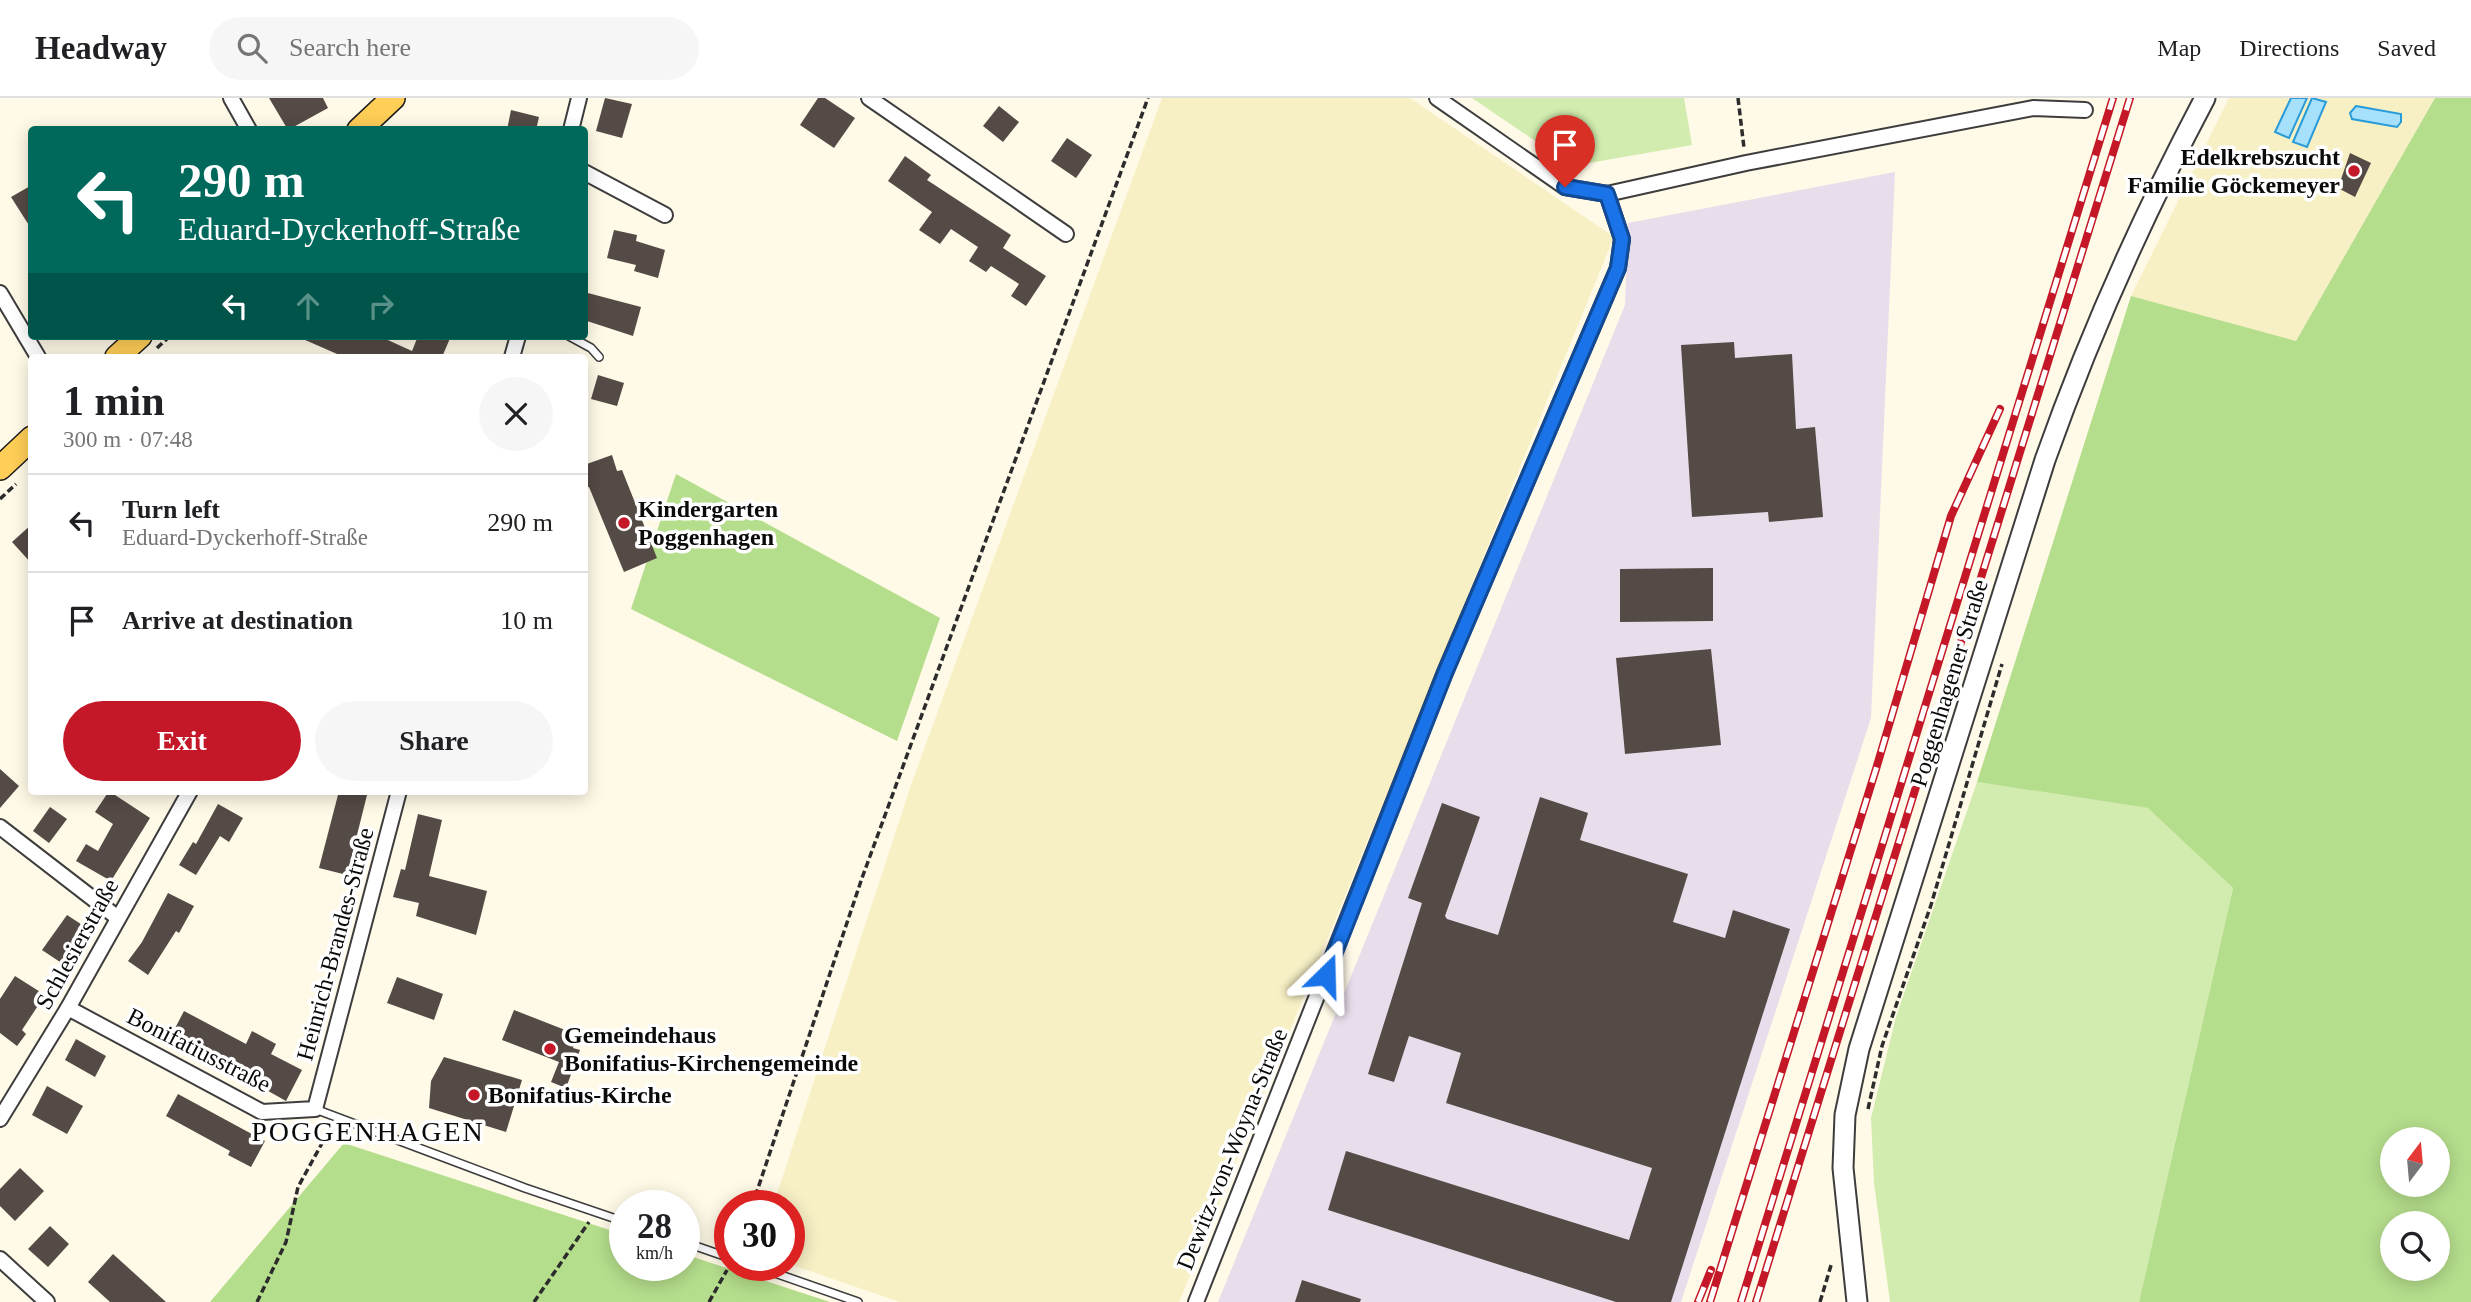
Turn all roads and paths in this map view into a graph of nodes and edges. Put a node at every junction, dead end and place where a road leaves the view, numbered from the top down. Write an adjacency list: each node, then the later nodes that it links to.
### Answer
1 (231, 98): 10 (street)
2 (393, 98): 11 (main road)
3 (579, 98): 12 (street)
4 (869, 98): 17 (street)
5 (1148, 98): 36 (path)
6 (1437, 98): 15 (street)
7 (1738, 98): 13 (path)
8 (2203, 101): 48 (street, Poggenhagener Straße)
9 (2085, 110): 13 (street)
10 (247, 126)
11 (363, 126)
12 (572, 126)
13 (1746, 163): 15 (street)
14 (588, 174): 16 (street)
15 (1607, 194): 47 (street, Dewitz-von-Woyna-Straße)
16 (665, 215)
17 (1066, 234)
18 (0, 293): 21 (street)
19 (135, 340): 22 (main road)
20 (577, 340): 23 (lane)
21 (36, 354)
22 (120, 354)
23 (599, 357)
24 (28, 442): 25 (main road)
25 (0, 468)
26 (2003, 656): 35 (path)
27 (188, 795): 30 (street, Schlesierstraße)
28 (398, 795): 32 (street, Heinrich-Brandes-Straße)
29 (0, 827): 30 (street)
30 (118, 918): 31 (street, Schlesierstraße)
31 (68, 1008): 32 (street, Bonifatiusstraße); 34 (street, Schlesierstraße)
32 (315, 1109): 33 (lane)
33 (337, 1116): 37 (lane); 43 (path)
34 (0, 1119)
35 (1865, 1120)
36 (757, 1190)
37 (596, 1212): 38 (lane); 44 (path)
38 (609, 1216)
39 (0, 1259): 42 (street)
40 (721, 1281): 45 (path)
41 (798, 1281): 46 (lane)
42 (47, 1302)
43 (257, 1302)
44 (534, 1302)
45 (709, 1302)
46 (858, 1302)
47 (1196, 1302)
48 (1857, 1302)

